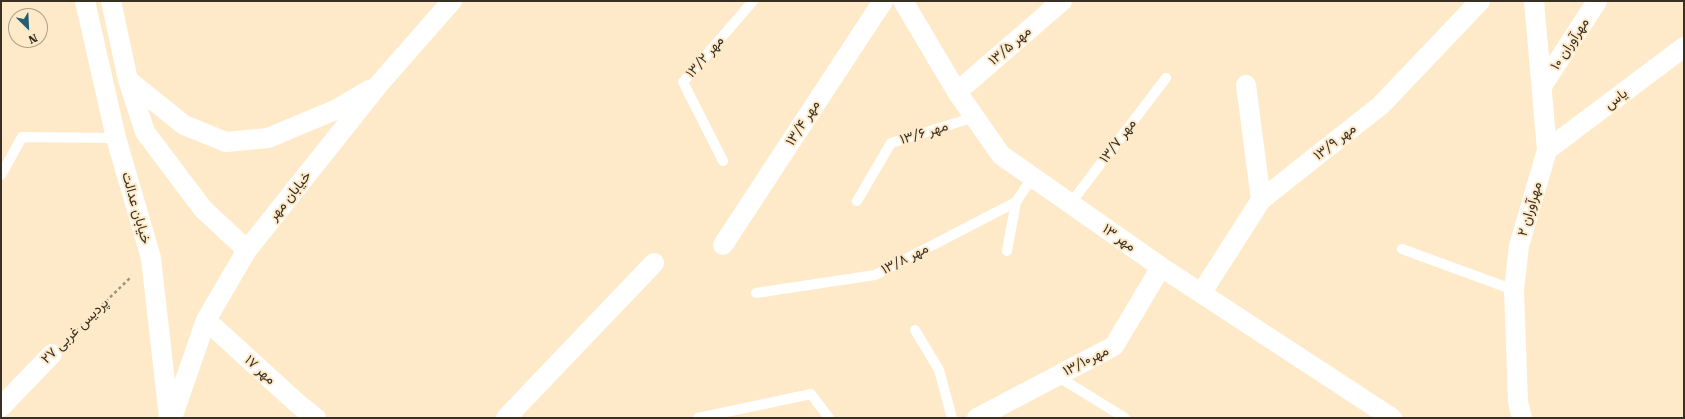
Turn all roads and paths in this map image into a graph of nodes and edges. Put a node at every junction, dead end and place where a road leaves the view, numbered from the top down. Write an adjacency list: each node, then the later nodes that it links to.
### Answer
1 (85, 1): 19 (street, خیابان عدالت)
2 (111, 1): 13 (street)
3 (452, 1): 14 (street, خیابان مهر)
4 (753, 1): 21 (lane, مهر ۱۳/۲)
5 (883, 1): 28 (street, مهر ۱۳/۴)
6 (903, 1): 17 (street, مهر ۱۳)
7 (1062, 1): 17 (street, مهر ۱۳/۵)
8 (1480, 1): 25 (street, مهر ۱۳/۹)
9 (1534, 1): 16 (street, مهرآوران ۲)
10 (1597, 1): 16 (street, مهرآوران ۱۰)
11 (1684, 47): 20 (street, یاس)
12 (1166, 78): 27 (lane, مهر ۱۳/۷)
13 (128, 80): 14 (street); 30 (street)
14 (379, 84): 30 (street, خیابان مهر)
15 (1246, 85): 25 (street)
16 (1542, 86): 20 (street, مهرآوران ۲)
17 (957, 92): 18 (street, مهر ۱۳)
18 (975, 117): 23 (street, مهر ۱۳); 24 (lane, مهر ۱۳/۶)
19 (116, 138): 22 (lane); 32 (street, خیابان عدالت)
20 (1547, 150): 35 (street, مهرآوران ۲)
21 (723, 161)
22 (1, 175)
23 (1032, 178): 26 (lane, مهر ۱۳/۸); 27 (street, مهر ۱۳)
24 (857, 200)
25 (1261, 200): 36 (street, مهر ۱۳/۹)
26 (1016, 202): 31 (lane); 37 (lane, مهر ۱۳/۸)
27 (1070, 204): 34 (street, مهر ۱۳)
28 (723, 245)
29 (1402, 249): 35 (lane)
30 (247, 250): 38 (street, خیابان مهر)
31 (1007, 251)
32 (151, 258): 40 (path, پردیس غربی ۲۷); 43 (street, خیابان عدالت)
33 (654, 263): 46 (street)
34 (1161, 267): 36 (street, مهر ۱۳); 41 (street, مهر۱۳/۱۰)
35 (1514, 290): 53 (street, مهرآوران ۲)
36 (1202, 292): 52 (street, مهر ۱۳)
37 (756, 293)
38 (206, 320): 44 (street, خیابان مهر); 45 (street, مهر ۱۷)
39 (915, 330): 49 (lane)
40 (52, 354): 42 (street, پردیس غربی ۲۷)
41 (1057, 376): 50 (street, مهر۱۳/۱۰); 51 (lane)
42 (1, 406)
43 (168, 418)
44 (172, 418)
45 (316, 418)
46 (506, 418)
47 (698, 418): 48 (lane)
48 (829, 418)
49 (952, 418)
50 (976, 418)
51 (1125, 418)
52 (1392, 418)
53 (1522, 418)

